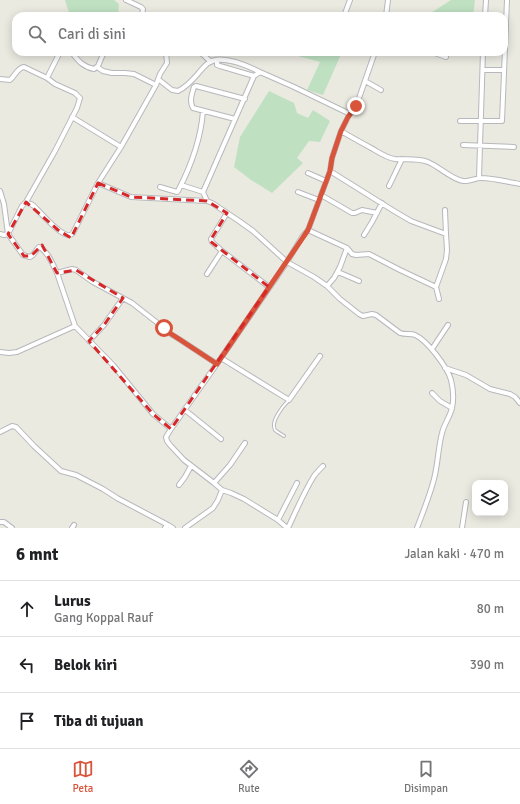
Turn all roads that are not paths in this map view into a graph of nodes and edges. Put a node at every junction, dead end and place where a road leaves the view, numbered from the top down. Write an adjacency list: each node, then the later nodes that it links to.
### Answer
1 (126, 0): 6 (street)
2 (350, 0): 7 (street)
3 (388, 0): 8 (street)
4 (486, 0): 9 (street)
5 (507, 0): 10 (street)
6 (143, 12)
7 (346, 12)
8 (386, 12)
9 (485, 12)
10 (506, 12)
11 (58, 56): 26 (street)
12 (75, 56): 21 (street)
13 (102, 56): 21 (street)
14 (166, 56): 28 (street)
15 (204, 56): 20 (street)
16 (374, 56): 29 (street)
17 (483, 56): 22 (street)
18 (505, 56): 23 (street)
19 (217, 61): 20 (street); 24 (street); 25 (street)
20 (211, 62): 28 (street)
21 (97, 68): 30 (street)
22 (483, 70): 23 (street); 38 (street)
23 (504, 70): 38 (street)
24 (260, 72): 25 (street); 34 (street)
25 (254, 76): 32 (street)
26 (48, 78): 27 (street); 35 (street)
27 (0, 79)
28 (158, 79): 30 (street)
29 (365, 81): 31 (street); 34 (street)
30 (156, 85): 42 (street)
31 (381, 90)
32 (245, 99): 33 (street); 36 (street)
33 (203, 111): 36 (street); 51 (street)
34 (350, 114): 39 (street)
35 (72, 117): 42 (street); 60 (street)
36 (235, 119): 55 (street)
37 (460, 121): 38 (street)
38 (481, 121): 41 (street)
39 (341, 131): 44 (street); 45 (street)
40 (463, 145): 41 (street)
41 (480, 146): 43 (street); 47 (street)
42 (121, 147): 49 (street)
43 (514, 147)
44 (402, 159): 47 (street); 52 (street)
45 (330, 171): 48 (street); 61 (street)
46 (308, 173): 48 (street)
47 (479, 178): 50 (street)
48 (326, 181): 57 (street)
49 (98, 183): 59 (street); 60 (street)
50 (520, 184)
51 (181, 185): 53 (street); 55 (street)
52 (389, 186)
53 (160, 187)
54 (0, 191): 67 (street)
55 (204, 192): 59 (street)
56 (298, 192): 58 (street)
57 (321, 195): 58 (street); 64 (street)
58 (319, 200): 65 (street)
59 (207, 201): 63 (street)
60 (26, 202): 67 (street)
61 (382, 203): 64 (street); 68 (street)
62 (445, 210): 68 (street)
63 (228, 213): 71 (street); 72 (street)
64 (377, 213): 69 (street)
65 (308, 230): 70 (street); 72 (street)
66 (0, 234): 67 (street)
67 (8, 234): 74 (street)
68 (446, 234): 79 (street)
69 (364, 235)
70 (347, 248): 73 (street); 79 (street)
71 (222, 251): 75 (street); 77 (street)
72 (287, 262): 77 (street); 78 (street)
73 (338, 272): 76 (street); 78 (street)
74 (57, 273): 80 (street); 83 (street)
75 (206, 274)
76 (359, 281)
77 (269, 286): 88 (street)
78 (328, 286): 85 (street)
79 (436, 287): 81 (street)
80 (122, 298): 84 (street); 89 (street)
81 (439, 299)
82 (448, 325): 85 (street)
83 (75, 326): 84 (street); 86 (street)
84 (88, 341): 96 (street)
85 (432, 349): 90 (street)
86 (0, 352)
87 (320, 356): 92 (street)
88 (220, 358): 89 (street); 92 (street)
89 (217, 364): 95 (street)
90 (445, 368): 93 (street); 94 (street)
91 (432, 393): 94 (street)
92 (289, 400): 98 (lane)
93 (520, 403)
94 (452, 408): 115 (street)
95 (185, 410): 96 (street); 99 (street)
96 (171, 428): 101 (street)
97 (0, 432): 110 (street)
98 (284, 436)
99 (221, 439)
100 (245, 443): 103 (street)
101 (191, 466): 103 (street); 105 (street)
102 (322, 466): 111 (street)
103 (214, 483): 106 (street)
104 (297, 483): 108 (street)
105 (179, 485)
106 (222, 490): 108 (street); 114 (street)
107 (466, 502): 116 (street)
108 (278, 520): 111 (street)
109 (0, 522): 112 (street)
110 (166, 527): 113 (street)
111 (285, 527)
112 (12, 528)
113 (173, 528)
114 (185, 528)
115 (417, 528)
116 (462, 528)

